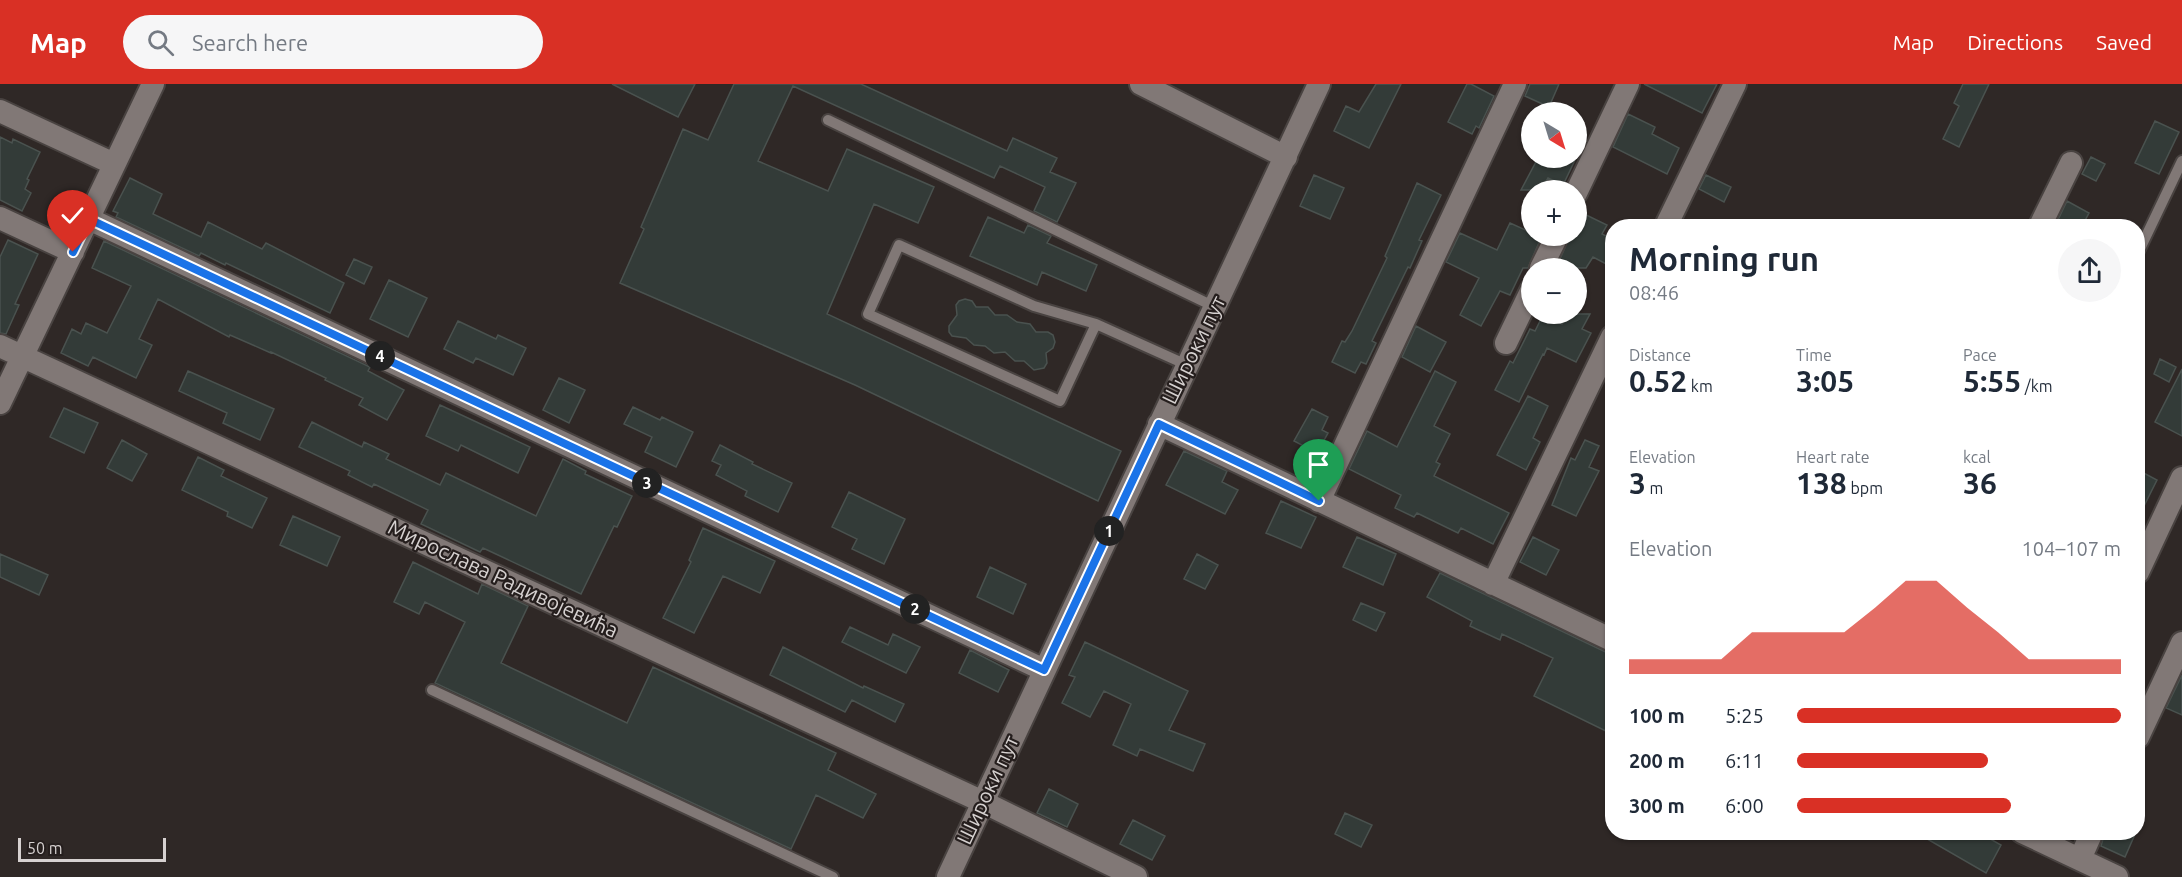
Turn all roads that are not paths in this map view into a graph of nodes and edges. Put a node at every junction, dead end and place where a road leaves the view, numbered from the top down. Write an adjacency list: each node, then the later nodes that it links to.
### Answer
1 (153, 84): 11 (street)
2 (1141, 84): 9 (street)
3 (1319, 84): 9 (street, Широки пут)
4 (1515, 84): 31 (street)
5 (1628, 84): 13 (street)
6 (1735, 84): 16 (street)
7 (0, 111): 11 (street)
8 (828, 120): 20 (lane)
9 (1286, 157): 20 (street, Широки пут)
10 (2182, 161): 18 (lane)
11 (114, 164): 15 (street)
12 (2071, 164): 17 (street)
13 (1582, 180)
14 (0, 218): 19 (street)
15 (89, 219): 19 (street); 36 (street)
16 (1669, 219)
17 (2044, 219)
18 (2145, 238)
19 (73, 252): 26 (street)
20 (1215, 308): 27 (street, Широки пут)
21 (1521, 312): 23 (street)
22 (1096, 324): 22 (lane); 27 (lane)
23 (1506, 343)
24 (0, 346): 26 (street, Мирослава Радивојевића)
25 (1605, 352): 33 (street)
26 (23, 356): 28 (street); 39 (street, Мирослава Радивојевића)
27 (1187, 365): 29 (street, Широки пут)
28 (0, 403)
29 (1159, 424): 31 (street); 36 (street, Широки пут)
30 (2182, 478): 32 (street)
31 (1319, 501): 33 (street)
32 (2145, 557)
33 (1493, 584): 34 (street)
34 (1605, 637)
35 (2182, 643): 38 (street)
36 (1044, 670): 39 (street, Широки пут)
37 (432, 690): 43 (lane)
38 (2145, 722)
39 (982, 802): 44 (street, Широки пут); 45 (street, Мирослава Радивојевића)
40 (2039, 840): 42 (street)
41 (2088, 840): 42 (street)
42 (2080, 859): 46 (street)
43 (833, 877)
44 (948, 877)
45 (1136, 877)
46 (2117, 877)

